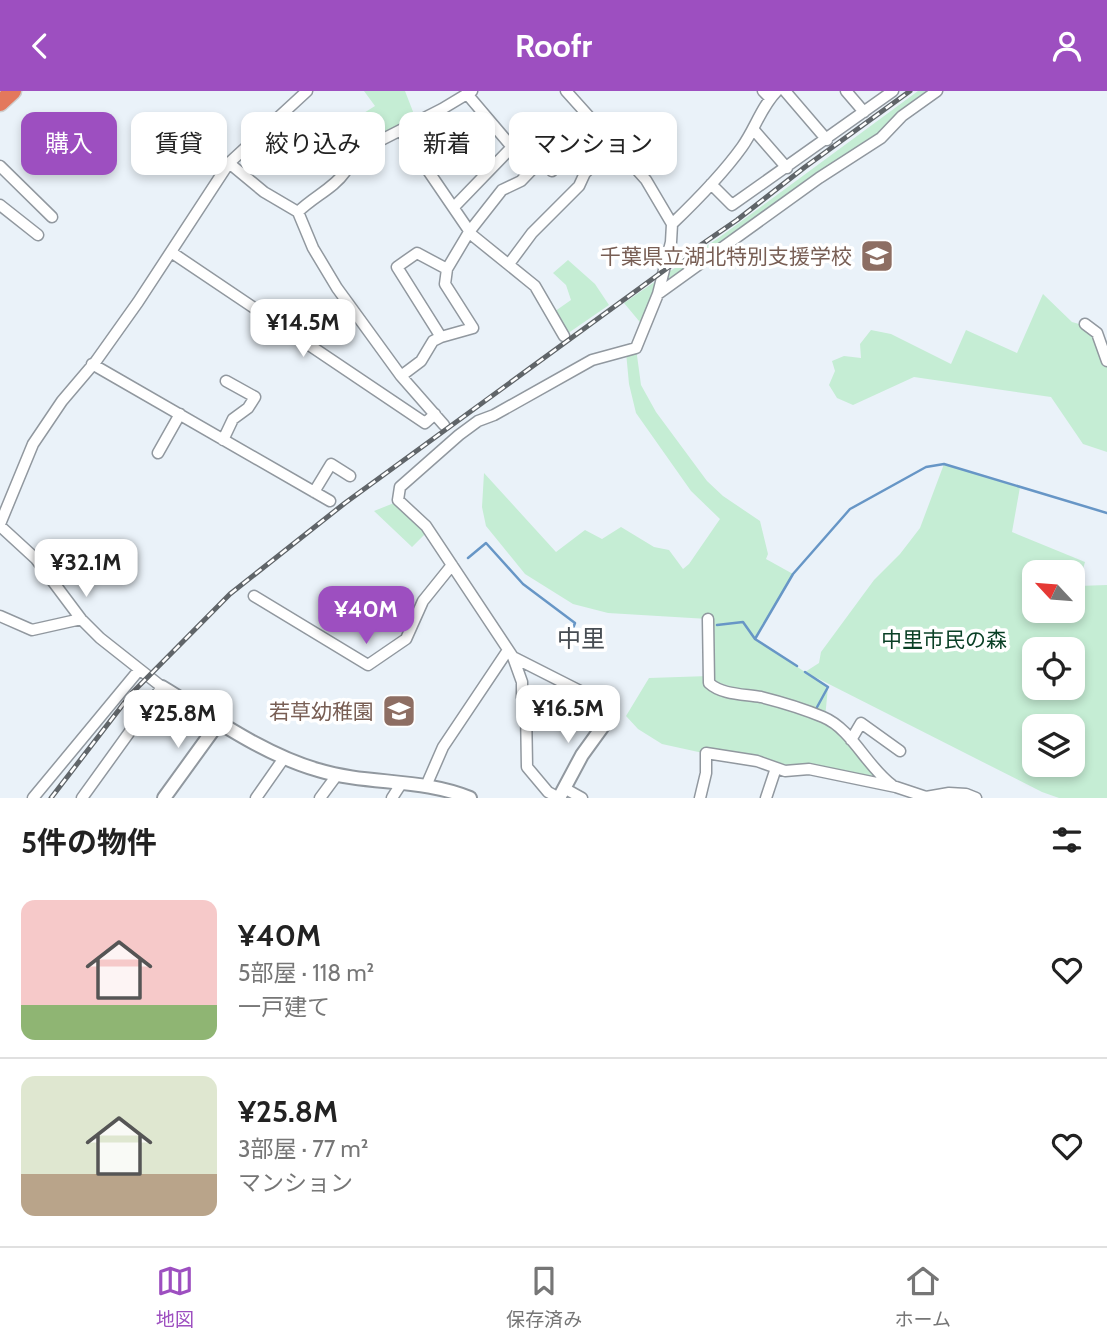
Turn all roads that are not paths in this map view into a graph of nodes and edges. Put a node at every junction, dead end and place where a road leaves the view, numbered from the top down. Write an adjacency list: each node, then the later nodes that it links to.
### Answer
1 (13, 91): 10 (highway)
2 (307, 91): 17 (street)
3 (566, 91): 12 (street)
4 (785, 91): 16 (street)
5 (846, 91): 13 (street)
6 (893, 91): 13 (street)
7 (936, 91): 35 (street)
8 (470, 92): 11 (street); 26 (street)
9 (770, 93): 14 (street)
10 (0, 103)
11 (435, 112)
12 (586, 112)
13 (864, 112): 16 (street)
14 (753, 129): 19 (street); 24 (street)
15 (399, 132): 27 (street)
16 (827, 140): 19 (street)
17 (229, 163): 27 (street); 32 (street)
18 (0, 166): 28 (street)
19 (787, 168): 24 (street)
20 (432, 175): 26 (street)
21 (527, 175): 30 (street)
22 (584, 175): 33 (street)
23 (642, 175): 29 (street)
24 (711, 184): 29 (street)
25 (0, 205): 31 (street)
26 (454, 207): 30 (street)
27 (298, 212): 36 (street)
28 (52, 217)
29 (672, 224): 35 (street)
30 (469, 232): 33 (street); 34 (street)
31 (38, 235)
32 (171, 251): 42 (street); 46 (street)
33 (509, 264): 39 (street)
34 (447, 269): 40 (street); 40 (street)
35 (658, 294): 54 (street)
36 (347, 303): 38 (street); 43 (street)
37 (1085, 324): 41 (street)
38 (303, 331)
39 (564, 336)
40 (441, 337): 43 (street)
41 (1107, 361)
42 (92, 364): 45 (street); 53 (street)
43 (401, 376): 46 (street)
44 (226, 381): 48 (street)
45 (180, 414): 48 (street); 49 (street)
46 (435, 414): 47 (street)
47 (444, 425)
48 (223, 440): 51 (street)
49 (158, 453)
50 (350, 476): 51 (street)
51 (314, 492): 52 (street)
52 (330, 501)
53 (0, 525): 57 (street)
54 (453, 565): 55 (street); 59 (street)
55 (254, 596)
56 (0, 616): 57 (street)
57 (81, 618): 60 (street)
58 (708, 619): 64 (street)
59 (510, 653): 62 (street); 70 (street); 72 (street)
60 (139, 670): 61 (street); 74 (street)
61 (162, 687): 63 (street); 75 (street)
62 (611, 715): 72 (street)
63 (219, 722): 66 (street); 76 (street)
64 (851, 740): 65 (street); 71 (street)
65 (900, 751)
66 (284, 758): 68 (street); 77 (street)
67 (776, 768): 71 (street); 82 (street); 83 (street)
68 (337, 775): 69 (street); 78 (street)
69 (401, 784): 70 (street); 79 (street)
70 (426, 786): 80 (street)
71 (896, 787): 73 (street)
72 (561, 793): 81 (street)
73 (916, 796): 84 (street)
74 (33, 798)
75 (82, 798)
76 (164, 798)
77 (256, 798)
78 (320, 798)
79 (392, 798)
80 (470, 798)
81 (582, 798)
82 (700, 798)
83 (766, 798)
84 (976, 798)

